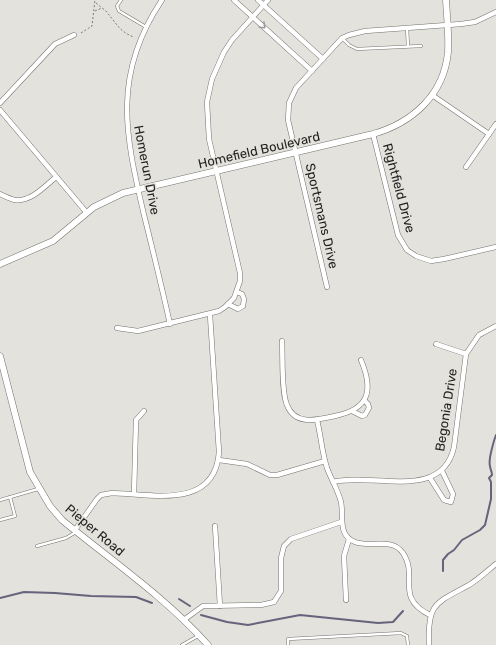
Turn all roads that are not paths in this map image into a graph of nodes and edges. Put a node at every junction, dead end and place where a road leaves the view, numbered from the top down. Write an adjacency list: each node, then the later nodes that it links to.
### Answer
1 (121, 0): 11 (lane)
2 (162, 0): 11 (street, Homerun Drive)
3 (234, 0): 9 (street)
4 (258, 0): 7 (street)
5 (268, 0): 7 (street)
6 (446, 0): 10 (street, Homefield Boulevard)
7 (263, 5): 9 (street); 17 (street)
8 (496, 12): 10 (street, Sportsmans Drive)
9 (252, 17): 18 (street, one-way to 18); 27 (street)
10 (447, 25): 12 (street, Sportsmans Drive); 19 (street, Homefield Boulevard)
11 (146, 27): 29 (street, Homerun Drive)
12 (407, 28): 14 (street, Sportsmans Drive); 15 (lane)
13 (74, 35): 20 (street)
14 (342, 38): 15 (lane); 17 (street, Sportsmans Drive)
15 (408, 46): 16 (lane)
16 (421, 46)
17 (322, 59): 18 (street, Sportsmans Drive)
18 (312, 71): 25 (street, Sportsmans Drive)
19 (432, 95): 23 (street, Homefield Boulevard); 24 (street)
20 (0, 103)
21 (0, 110): 28 (street)
22 (496, 124): 24 (street)
23 (373, 134): 25 (street, Homefield Boulevard); 32 (street, Rightfield Drive)
24 (489, 134): 26 (street)
25 (295, 153): 27 (street, Homefield Boulevard); 34 (street, Sportsmans Drive)
26 (466, 167)
27 (217, 171): 29 (street, Homefield Boulevard); 35 (street)
28 (56, 177): 30 (street); 31 (street)
29 (138, 190): 31 (street, Homefield Boulevard); 38 (street, Homerun Drive)
30 (0, 194)
31 (87, 213): 33 (street, Homefield Boulevard)
32 (496, 247)
33 (0, 264)
34 (327, 287)
35 (237, 292): 36 (street); 36 (street)
36 (228, 304): 37 (street)
37 (210, 315): 38 (street); 50 (street)
38 (170, 324): 40 (street)
39 (496, 326): 43 (street, Begonia Drive)
40 (117, 328)
41 (282, 341): 49 (street)
42 (436, 344): 43 (street)
43 (466, 354): 52 (street, Begonia Drive)
44 (0, 356): 55 (street, Pieper Road)
45 (361, 360): 46 (street)
46 (364, 400): 47 (street); 47 (street)
47 (355, 410): 49 (street)
48 (144, 411): 56 (street)
49 (317, 420): 51 (street)
50 (219, 460): 51 (street); 56 (street)
51 (325, 461): 54 (street)
52 (442, 471): 53 (street, Begonia Drive); 53 (street)
53 (430, 478): 54 (street, Begonia Drive)
54 (333, 482): 60 (street)
55 (39, 489): 57 (lane); 62 (street, Pieper Road)
56 (134, 494): 62 (street)
57 (10, 497): 58 (lane); 59 (lane)
58 (0, 500)
59 (0, 520)
60 (341, 522): 63 (street); 67 (street)
61 (215, 526): 67 (street)
62 (75, 531): 64 (lane); 69 (street, Pieper Road)
63 (349, 539): 66 (street); 68 (street)
64 (37, 546)
65 (496, 564): 68 (street)
66 (346, 600)
67 (220, 606): 69 (street)
68 (430, 615): 75 (street)
69 (185, 619): 70 (street, Pieper Road)
70 (199, 635): 71 (lane); 72 (street, Pieper Road)
71 (182, 645)
72 (208, 645)
73 (288, 645): 74 (lane)
74 (408, 645)
75 (429, 645)

